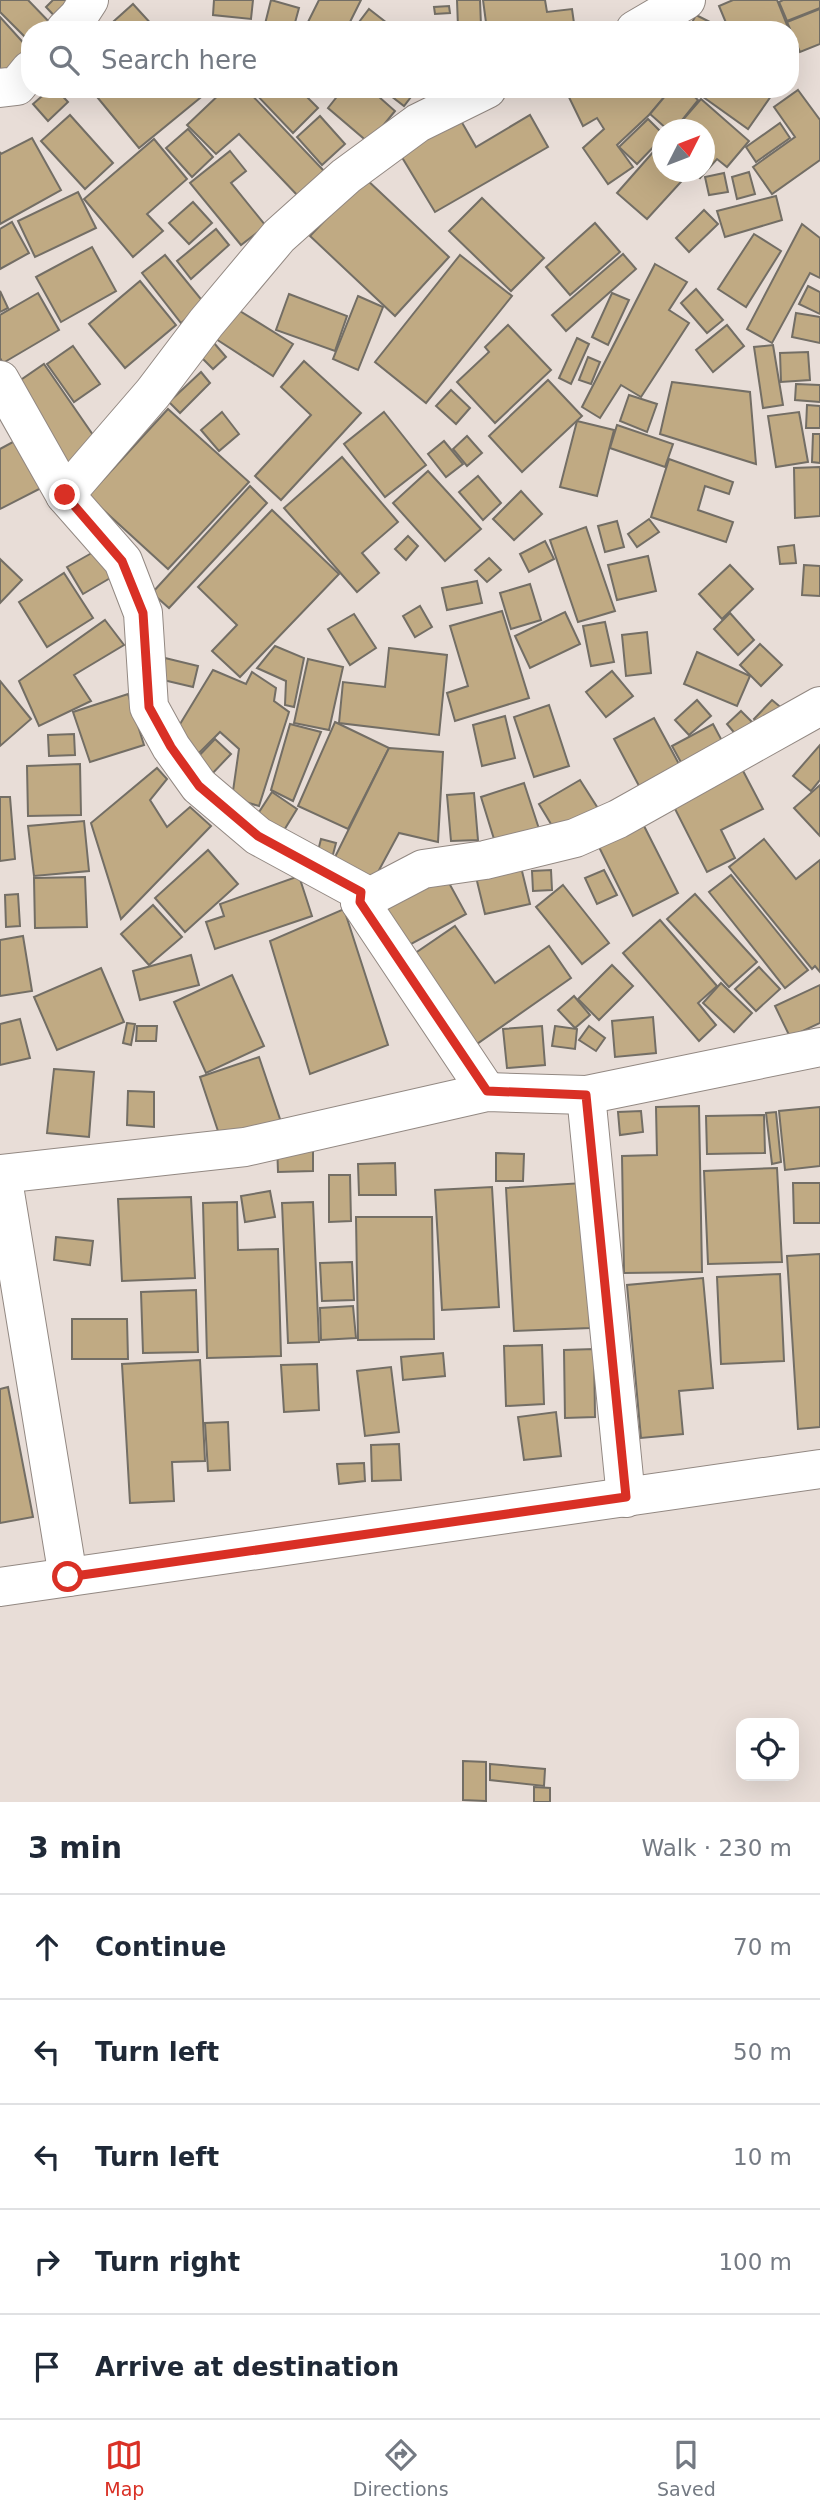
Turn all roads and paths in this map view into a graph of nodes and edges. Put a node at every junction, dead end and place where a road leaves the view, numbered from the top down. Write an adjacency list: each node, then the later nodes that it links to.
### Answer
1 (89, 0): 3 (street)
2 (686, 0): 4 (street)
3 (74, 21)
4 (650, 21)
5 (21, 81): 6 (street)
6 (0, 88)
7 (468, 98): 9 (street)
8 (0, 380): 9 (street)
9 (65, 495): 11 (street)
10 (820, 706): 11 (street)
11 (360, 902): 13 (street)
12 (820, 1047): 14 (street)
13 (487, 1091): 14 (street); 15 (street)
14 (586, 1095): 17 (street)
15 (1, 1174): 18 (street)
16 (820, 1469): 17 (street)
17 (626, 1497): 18 (street)
18 (68, 1577): 19 (street)
19 (0, 1587)

